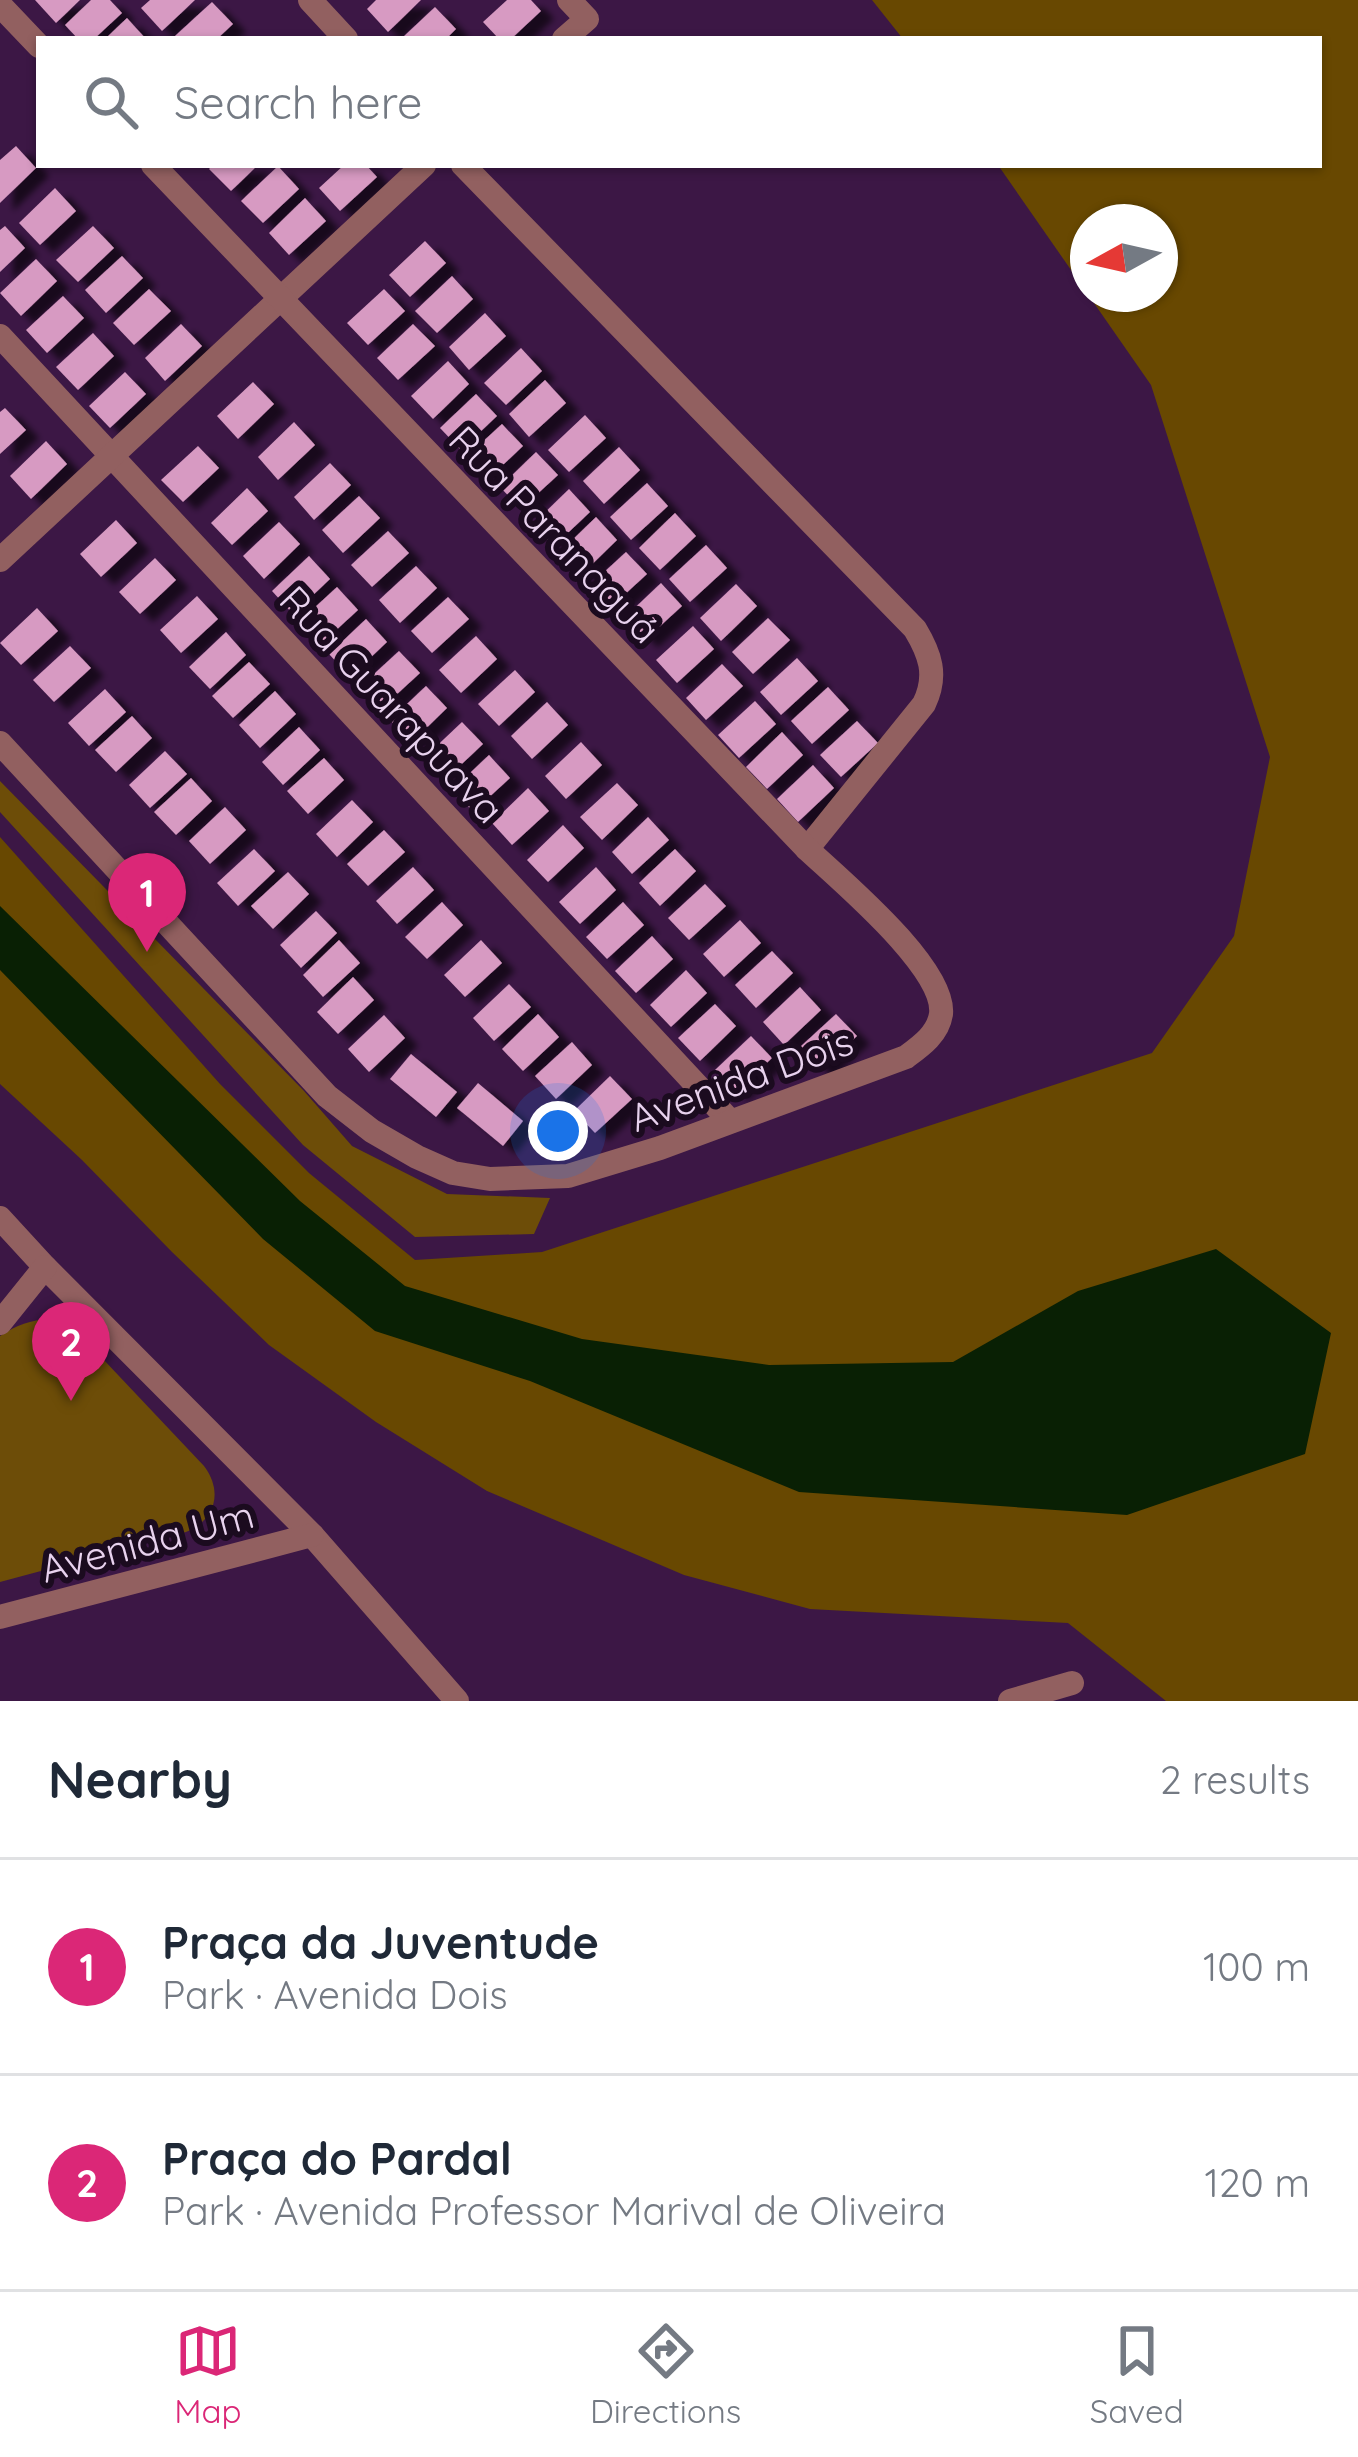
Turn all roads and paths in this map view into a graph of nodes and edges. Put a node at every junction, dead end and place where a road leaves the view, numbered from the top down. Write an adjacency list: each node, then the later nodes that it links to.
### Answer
1 (310, 0): 4 (street)
2 (569, 0): 5 (street)
3 (0, 5): 6 (street)
4 (343, 36)
5 (567, 36)
6 (36, 43)
7 (156, 168): 10 (street, Rua Paranaguá)
8 (421, 168): 10 (street)
9 (466, 168): 15 (street)
10 (281, 299): 12 (street); 15 (street, Rua Paranaguá)
11 (0, 336): 12 (street, Rua Guarapuava)
12 (113, 456): 13 (street); 17 (street, Rua Guarapuava)
13 (0, 560)
14 (0, 742): 17 (street, Avenida Dois)
15 (807, 849): 16 (street, Rua Paranaguá)
16 (910, 948): 17 (street, Avenida Dois)
17 (730, 1121)
18 (0, 1218): 19 (street)
19 (45, 1268): 20 (street); 21 (street)
20 (0, 1323)
21 (312, 1535): 22 (street, Avenida Um); 24 (street)
22 (0, 1617)
23 (1072, 1683): 25 (street)
24 (458, 1701)
25 (1010, 1701)

